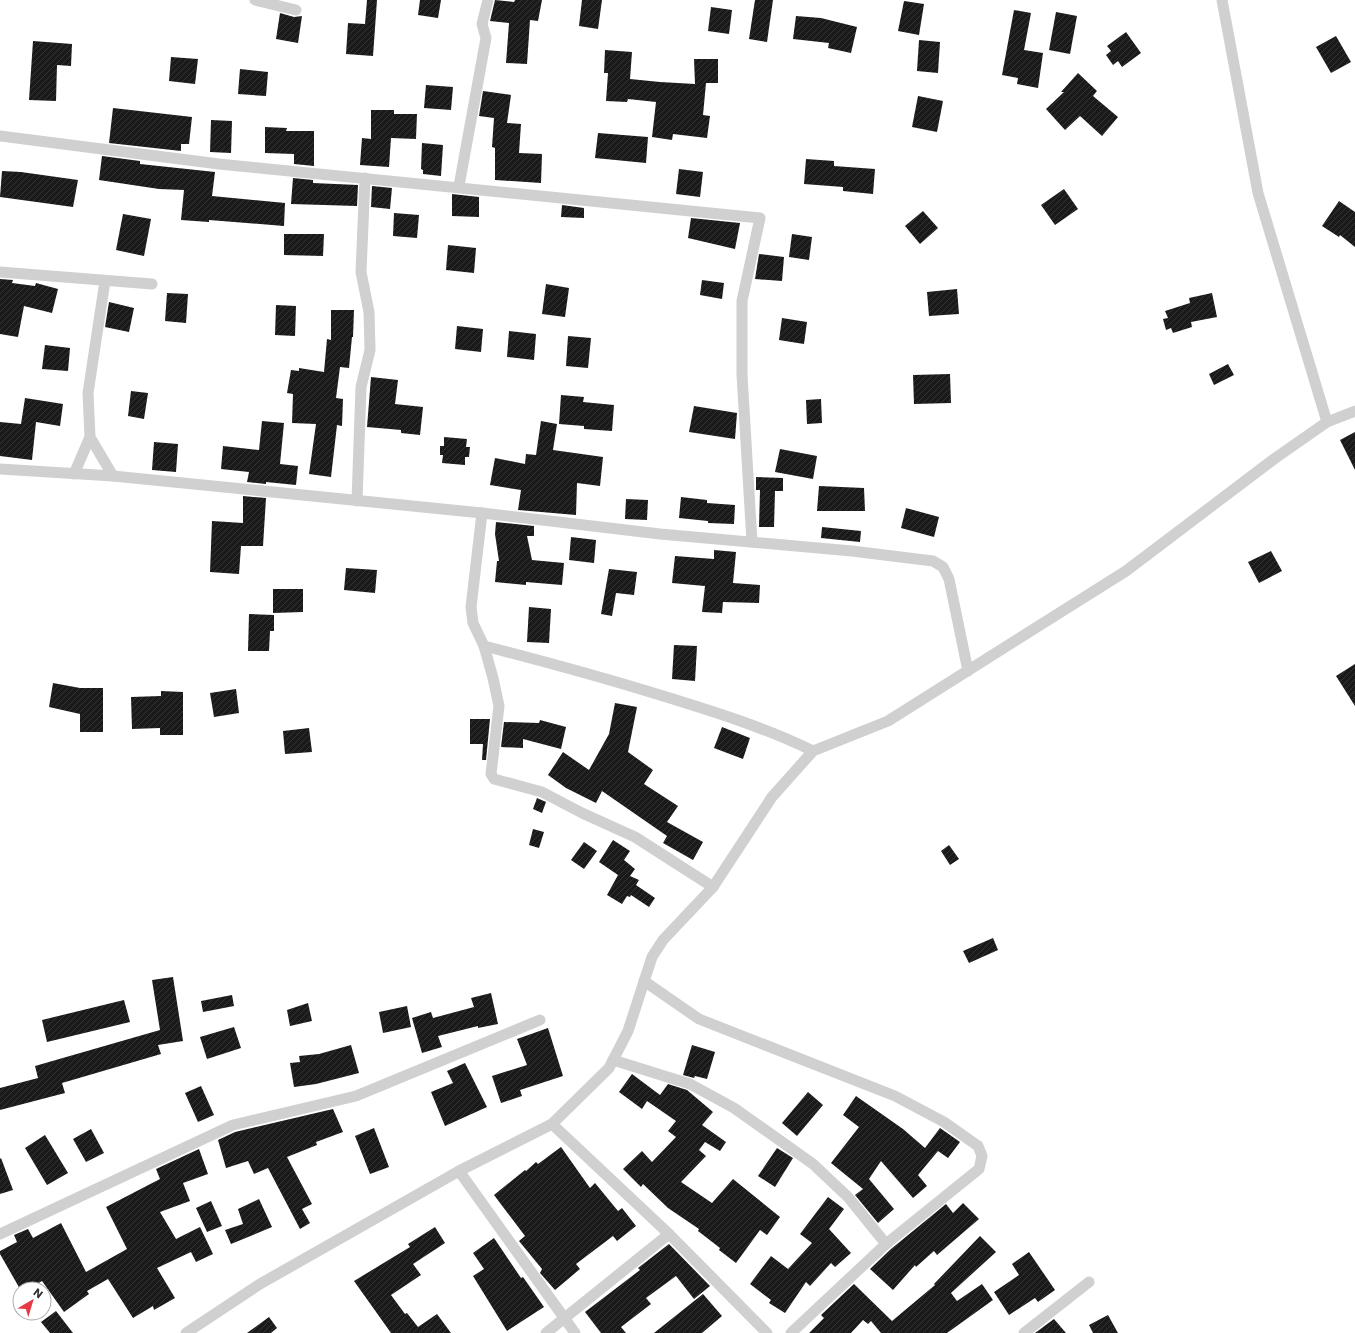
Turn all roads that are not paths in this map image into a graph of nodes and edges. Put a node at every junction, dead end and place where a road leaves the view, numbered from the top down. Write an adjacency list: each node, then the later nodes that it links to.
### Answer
1 (255, 0): 4 (street)
2 (488, 0): 7 (street)
3 (1222, 0): 12 (street)
4 (296, 10)
5 (0, 136): 6 (street)
6 (365, 178): 7 (street); 17 (street)
7 (459, 186): 19 (street)
8 (0, 272): 9 (street)
9 (105, 280): 10 (street); 13 (street)
10 (152, 284)
11 (1355, 411): 12 (street)
12 (1327, 422): 21 (street)
13 (90, 437): 15 (street); 16 (street)
14 (0, 469): 15 (street)
15 (74, 474): 16 (street)
16 (113, 476): 17 (street)
17 (357, 501): 18 (street)
18 (482, 513): 19 (street); 20 (street)
19 (752, 542): 21 (street)
20 (484, 646): 22 (street); 23 (street)
21 (968, 670): 22 (street)
22 (813, 751): 23 (street)
23 (713, 887): 24 (street)
24 (644, 981): 26 (street); 31 (street)
25 (540, 1020): 29 (street)
26 (613, 1060): 27 (street); 31 (street)
27 (552, 1124): 28 (street); 30 (street)
28 (459, 1171): 33 (street); 34 (street)
29 (0, 1234)
30 (669, 1234): 33 (street); 37 (street)
31 (886, 1244): 38 (street)
32 (1089, 1282): 39 (street)
33 (564, 1318): 35 (street); 36 (street)
34 (186, 1333)
35 (546, 1333)
36 (575, 1333)
37 (767, 1333)
38 (791, 1333)
39 (1024, 1333)

